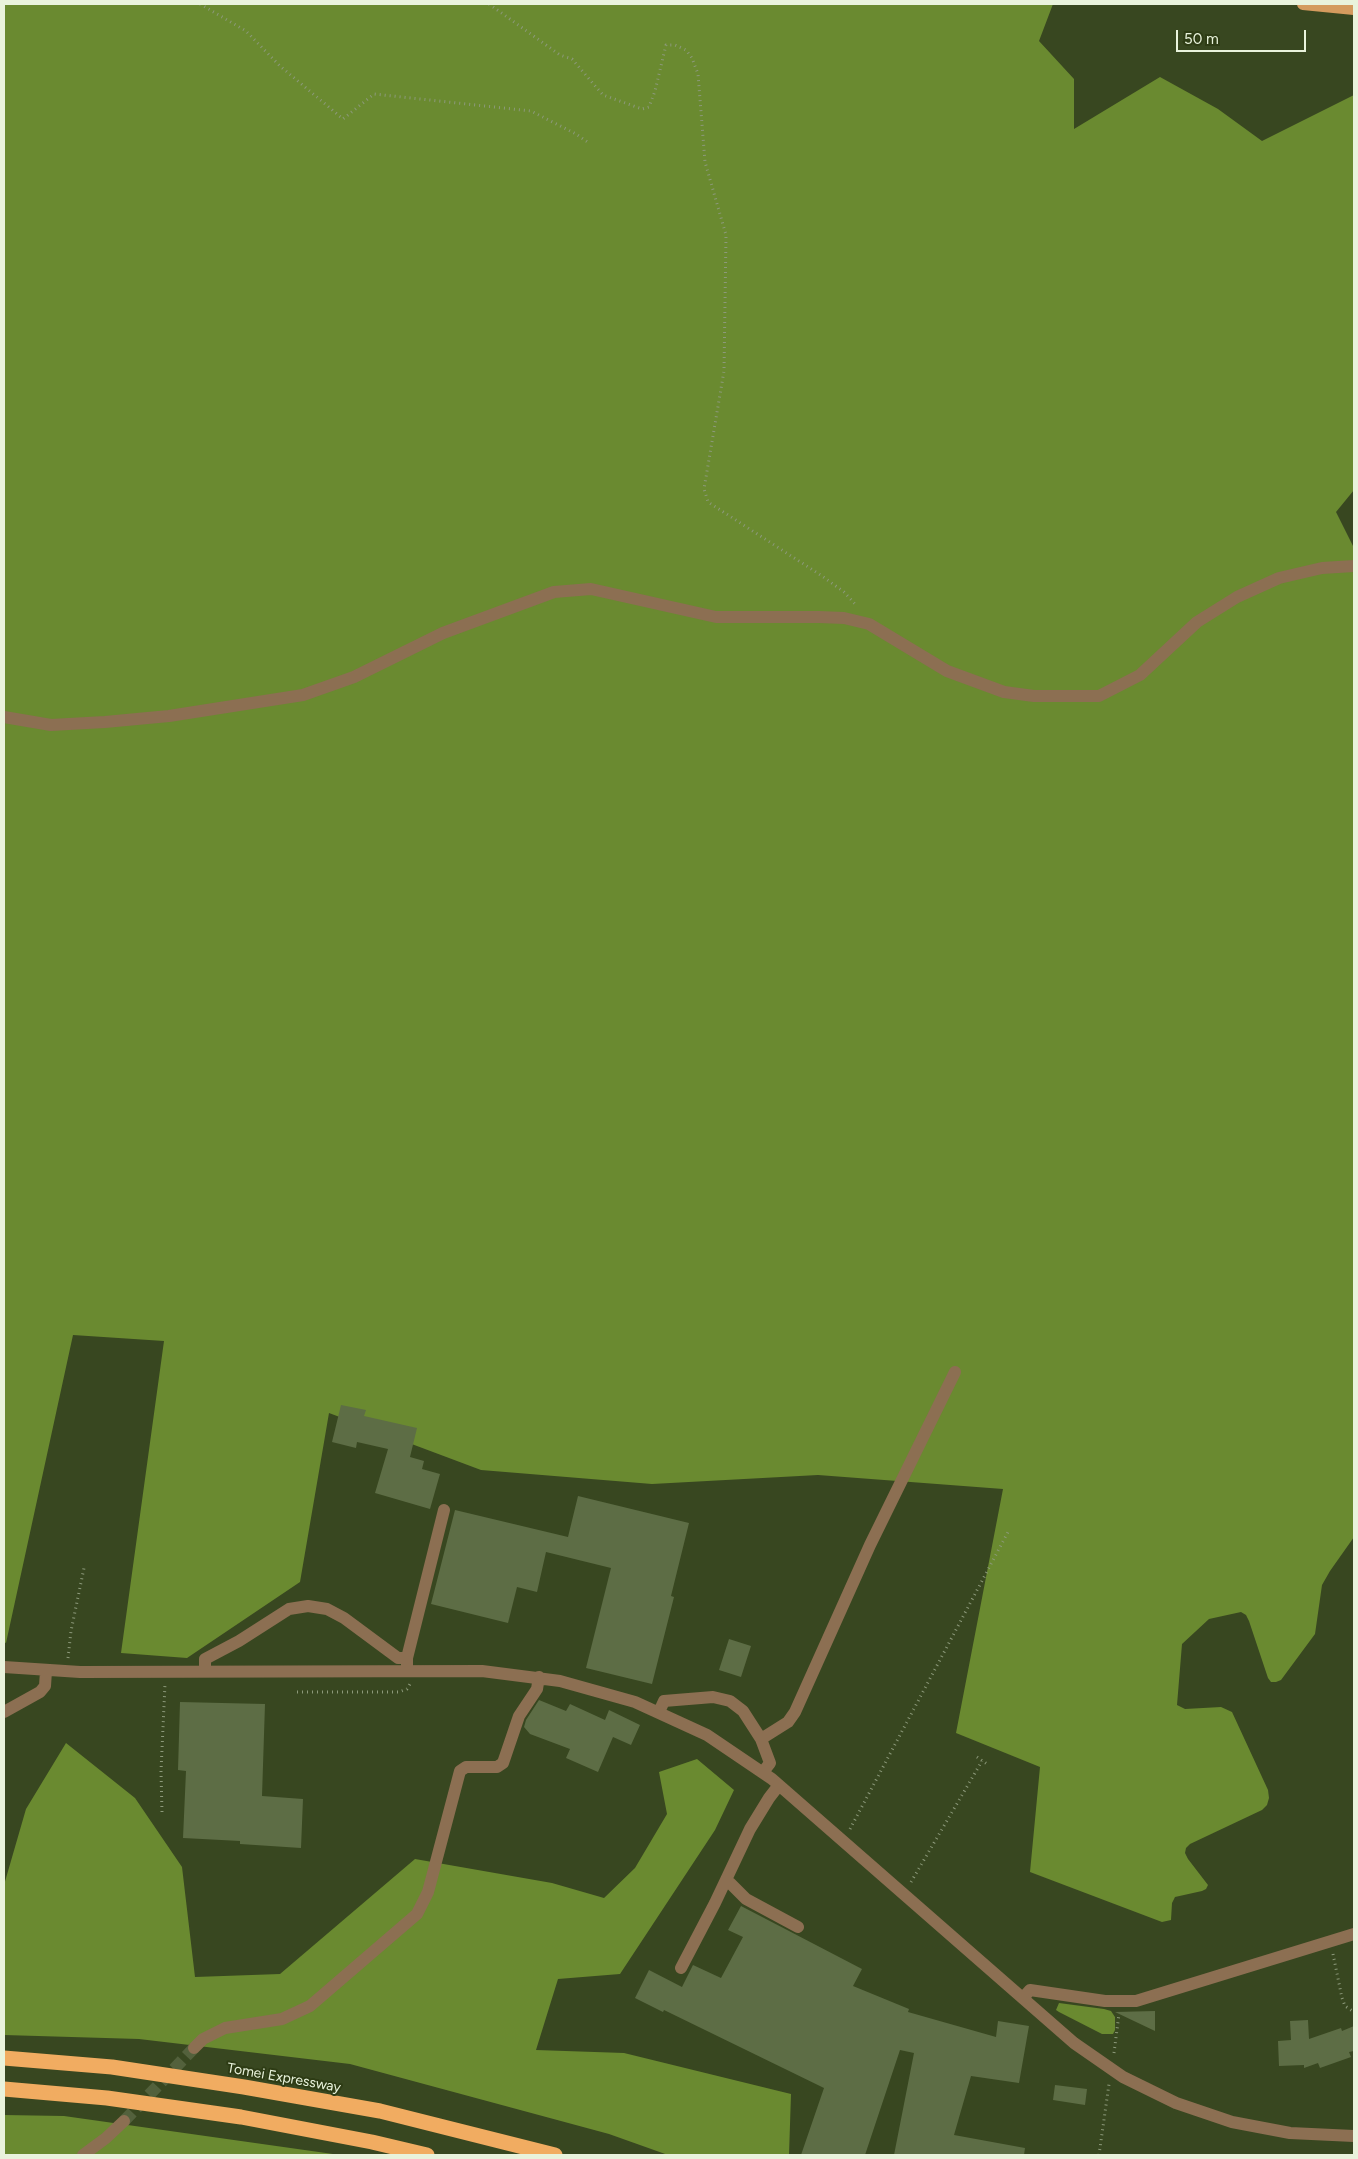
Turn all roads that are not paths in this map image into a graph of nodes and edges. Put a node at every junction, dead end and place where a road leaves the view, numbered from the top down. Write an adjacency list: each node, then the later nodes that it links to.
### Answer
1 (1303, 4): 2 (main road)
2 (1354, 9)
3 (1354, 566): 4 (street)
4 (4, 717)
5 (955, 1372): 14 (street)
6 (444, 1510): 7 (street)
7 (409, 1666): 10 (street); 10 (street); 11 (street)
8 (4, 1667): 9 (street)
9 (46, 1671): 10 (street); 12 (street)
10 (205, 1671)
11 (539, 1677): 13 (street); 22 (street)
12 (4, 1712)
13 (659, 1712): 14 (street); 15 (street)
14 (761, 1738): 15 (street)
15 (763, 1772): 16 (street)
16 (780, 1785): 17 (street); 21 (street)
17 (726, 1881): 18 (street); 20 (street)
18 (798, 1926)
19 (1354, 1934): 21 (street)
20 (681, 1968)
21 (1023, 1998): 26 (street)
22 (194, 2048)
23 (4, 2058): 29 (highway, Tomei Expressway)
24 (4, 2089): 28 (highway)
25 (124, 2121): 27 (street)
26 (1354, 2136)
27 (83, 2155)
28 (427, 2155)
29 (555, 2155)

